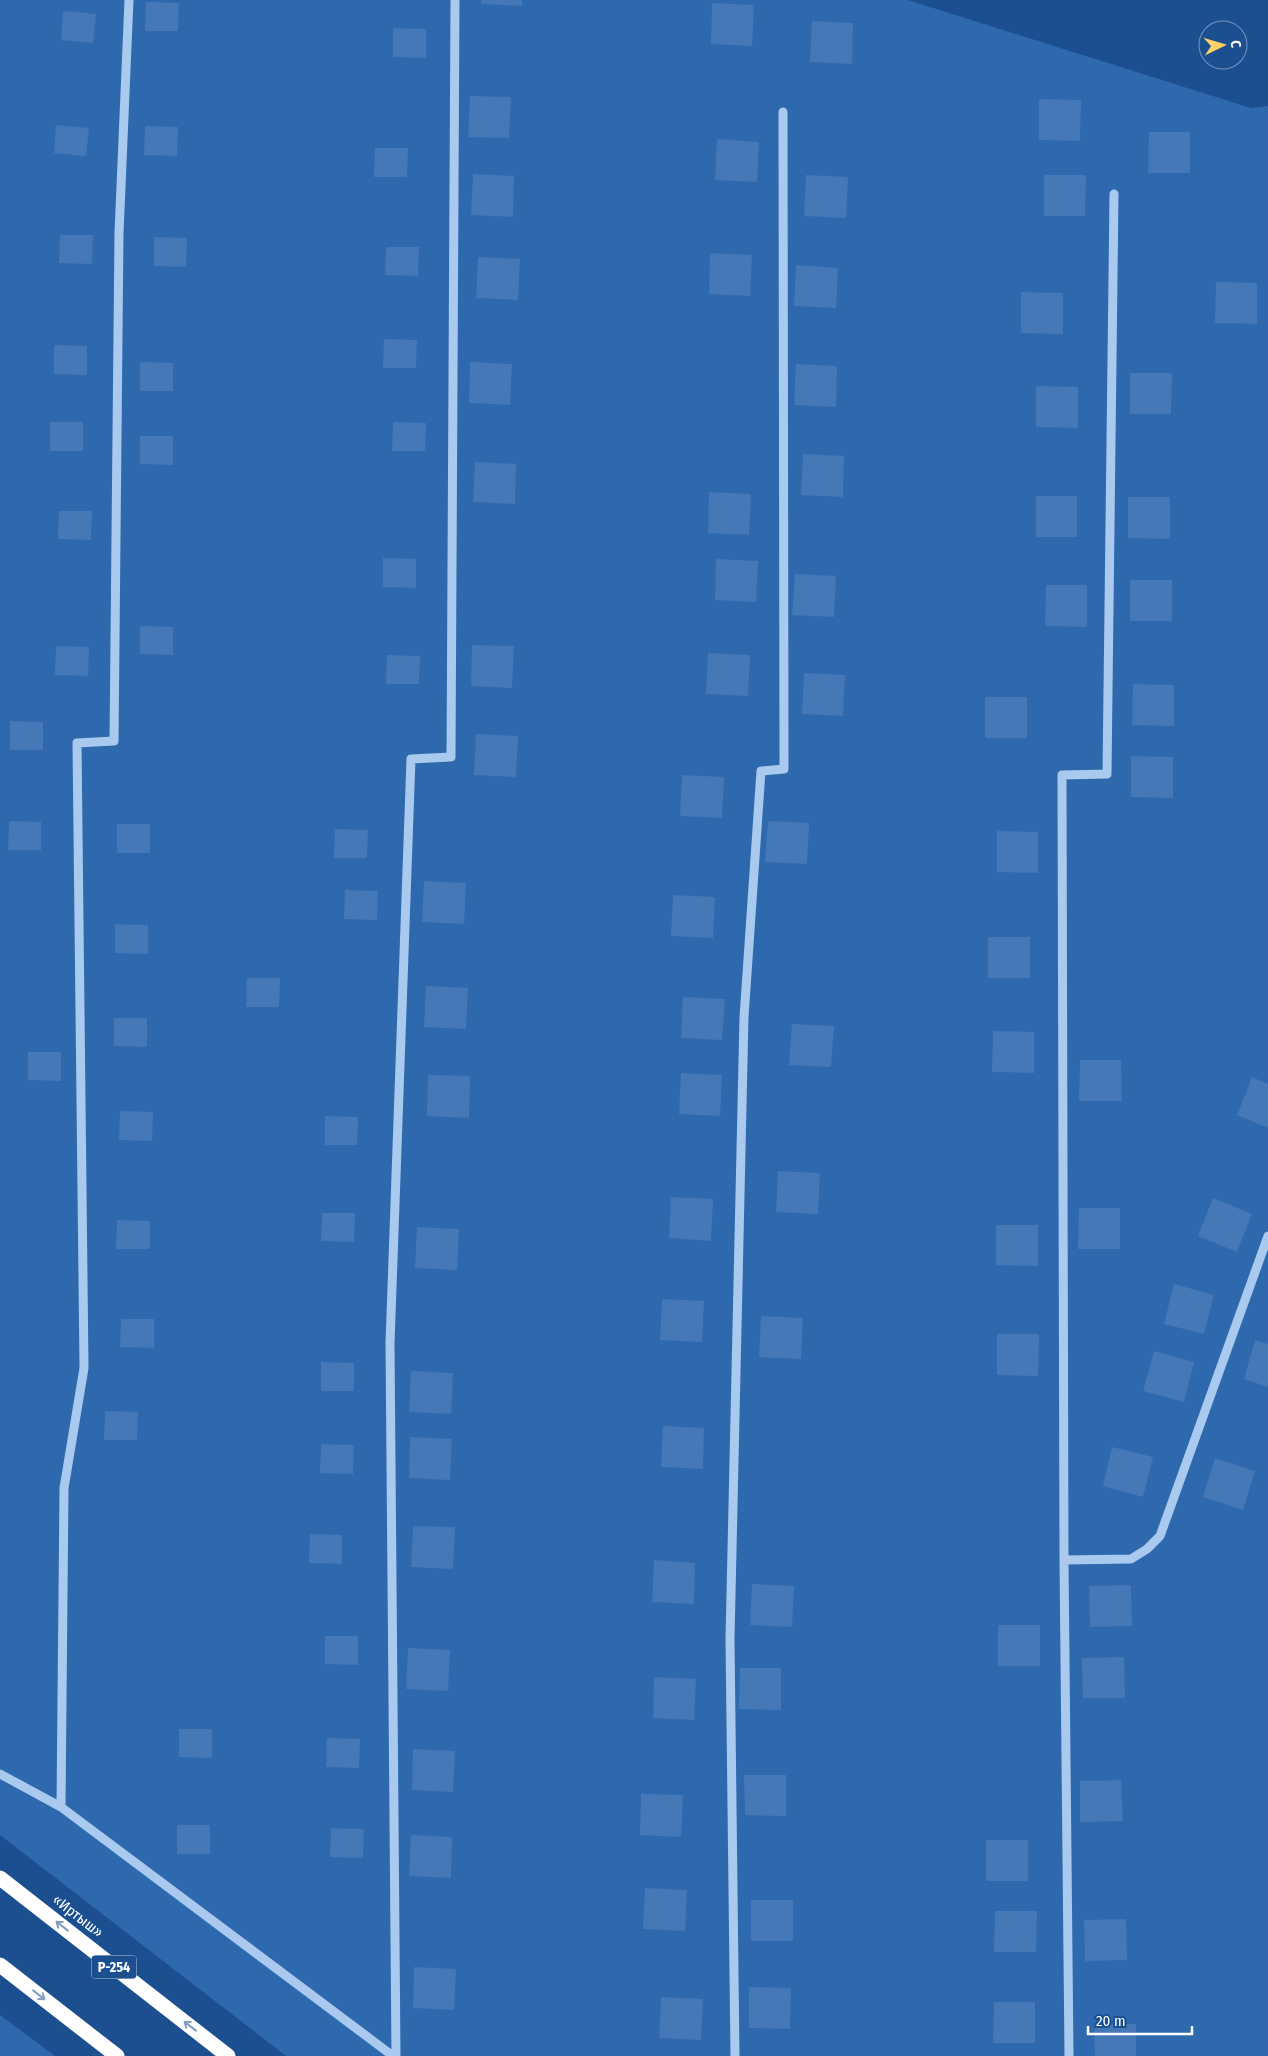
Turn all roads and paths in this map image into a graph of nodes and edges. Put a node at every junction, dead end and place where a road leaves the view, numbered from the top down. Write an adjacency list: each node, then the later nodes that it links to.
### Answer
1 (128, 0): 8 (street)
2 (455, 0): 13 (street)
3 (782, 112): 14 (street)
4 (1114, 194): 6 (street)
5 (1268, 1236): 6 (street)
6 (1064, 1560): 15 (street)
7 (0, 1774): 8 (street)
8 (61, 1807): 13 (street)
9 (0, 1878): 12 (highway, «Иртыш» / Р-254, one-way to 9)
10 (0, 1965): 11 (highway, one-way to 11)
11 (117, 2056)
12 (228, 2056)
13 (394, 2056)
14 (735, 2056)
15 (1069, 2056)

